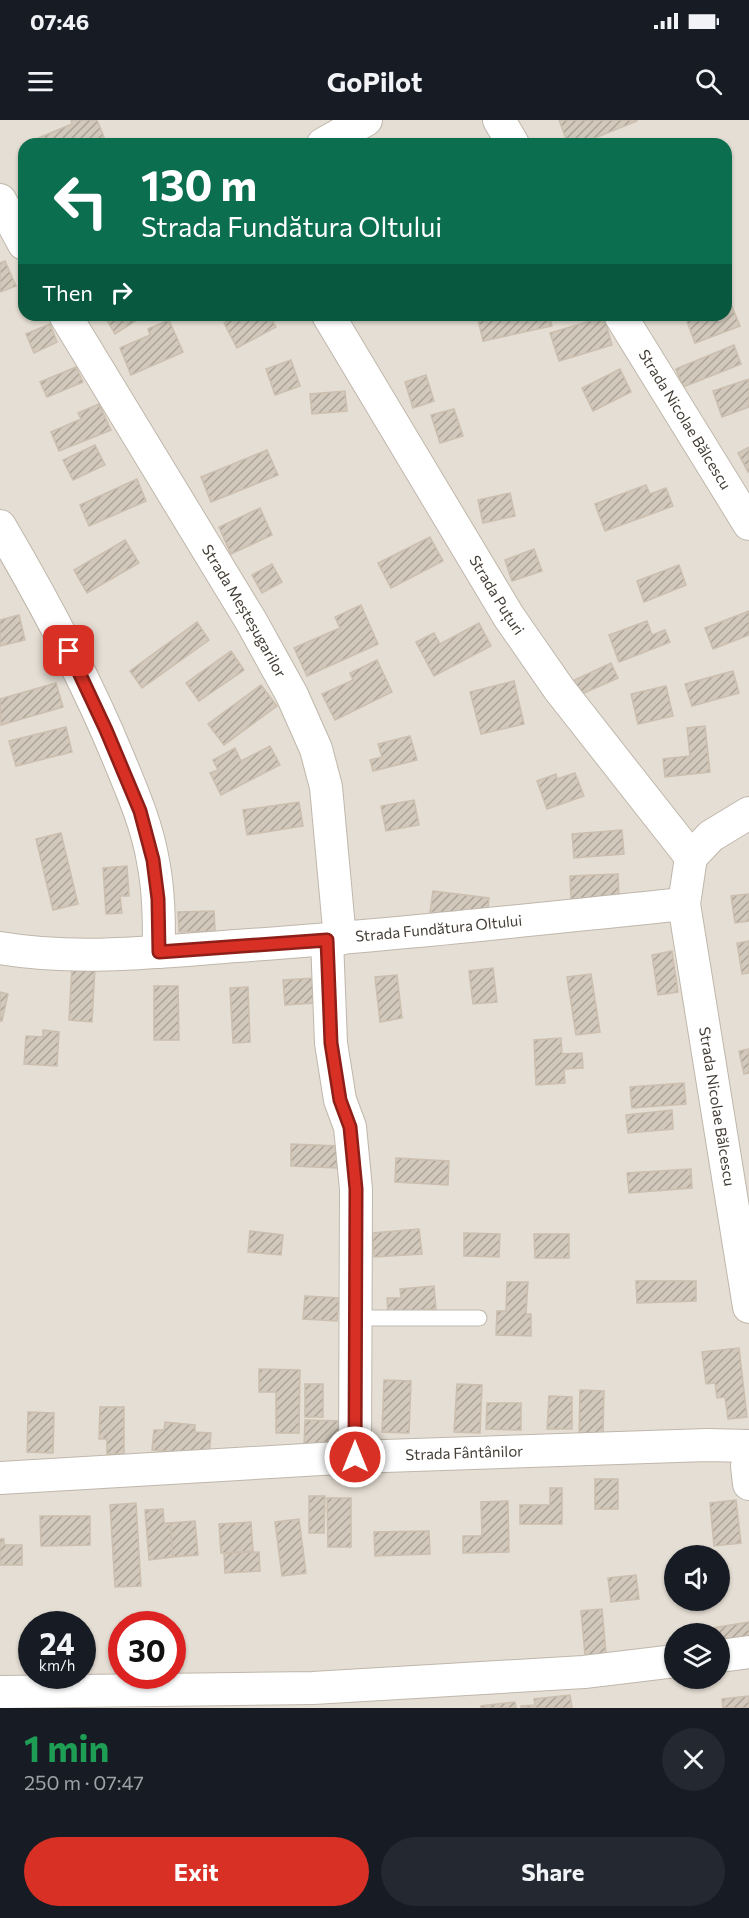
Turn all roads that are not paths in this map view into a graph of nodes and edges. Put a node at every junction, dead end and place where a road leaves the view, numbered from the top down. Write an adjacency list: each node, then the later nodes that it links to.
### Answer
1 (366, 120): 3 (street)
2 (499, 120): 4 (street)
3 (334, 138)
4 (510, 138)
5 (0, 200): 6 (street)
6 (18, 233)
7 (69, 321): 15 (street, Strada Meșteșugarilor)
8 (332, 321): 13 (street, Strada Puțuri)
9 (624, 321): 10 (street, Strada Nicolae Bălcescu)
10 (749, 524)
11 (0, 526): 17 (street)
12 (749, 813): 13 (street)
13 (691, 857): 14 (street)
14 (684, 904): 15 (street, Strada Fundătura Oltului); 18 (street, Strada Nicolae Bălcescu)
15 (334, 940): 17 (street, Strada Fundătura Oltului); 19 (street, Strada Meșteșugarilor)
16 (0, 948): 17 (street, Strada Fundătura Oltului)
17 (159, 952)
18 (749, 1307)
19 (355, 1318): 20 (lane); 23 (street, Strada Meșteșugarilor)
20 (479, 1318)
21 (749, 1446): 23 (street, Strada Fântânilor)
22 (749, 1455): 25 (street)
23 (355, 1457): 24 (street, Strada Fântânilor)
24 (0, 1478)
25 (749, 1484)
26 (749, 1652): 27 (street)
27 (730, 1655)
28 (664, 1662): 29 (street)
29 (0, 1692)

